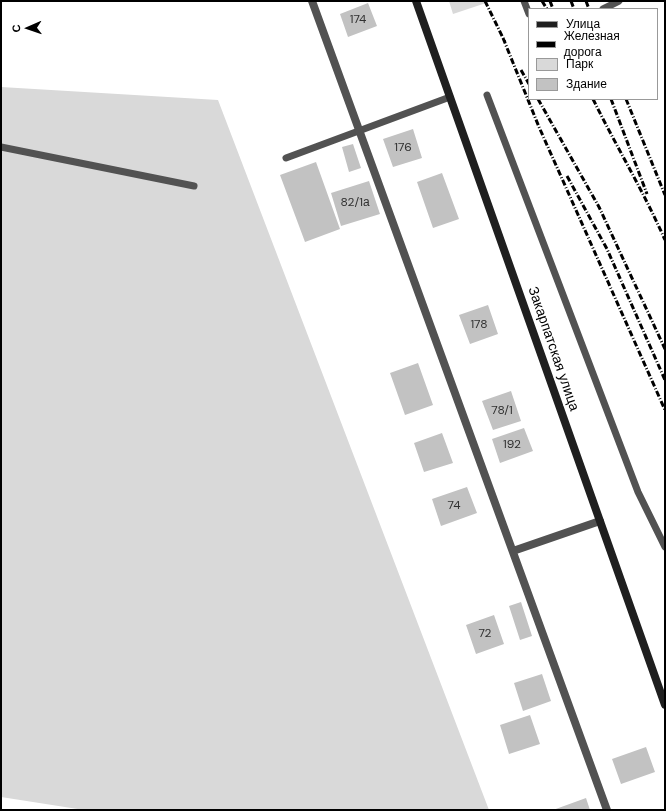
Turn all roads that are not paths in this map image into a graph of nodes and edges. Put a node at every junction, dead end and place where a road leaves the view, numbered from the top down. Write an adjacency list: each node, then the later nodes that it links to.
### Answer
1 (312, 1): 9 (street)
2 (416, 1): 8 (street, Закарпатская улица)
3 (524, 1): 6 (lane)
4 (619, 1): 5 (lane)
5 (605, 8)
6 (528, 11)
7 (487, 95): 14 (lane)
8 (450, 97): 9 (lane); 13 (street, Закарпатская улица)
9 (359, 131): 11 (lane); 15 (street)
10 (1, 147): 12 (lane)
11 (286, 158)
12 (194, 186)
13 (600, 521): 15 (street); 16 (street, Закарпатская улица)
14 (665, 547)
15 (512, 551): 17 (street)
16 (665, 705)
17 (607, 810)

